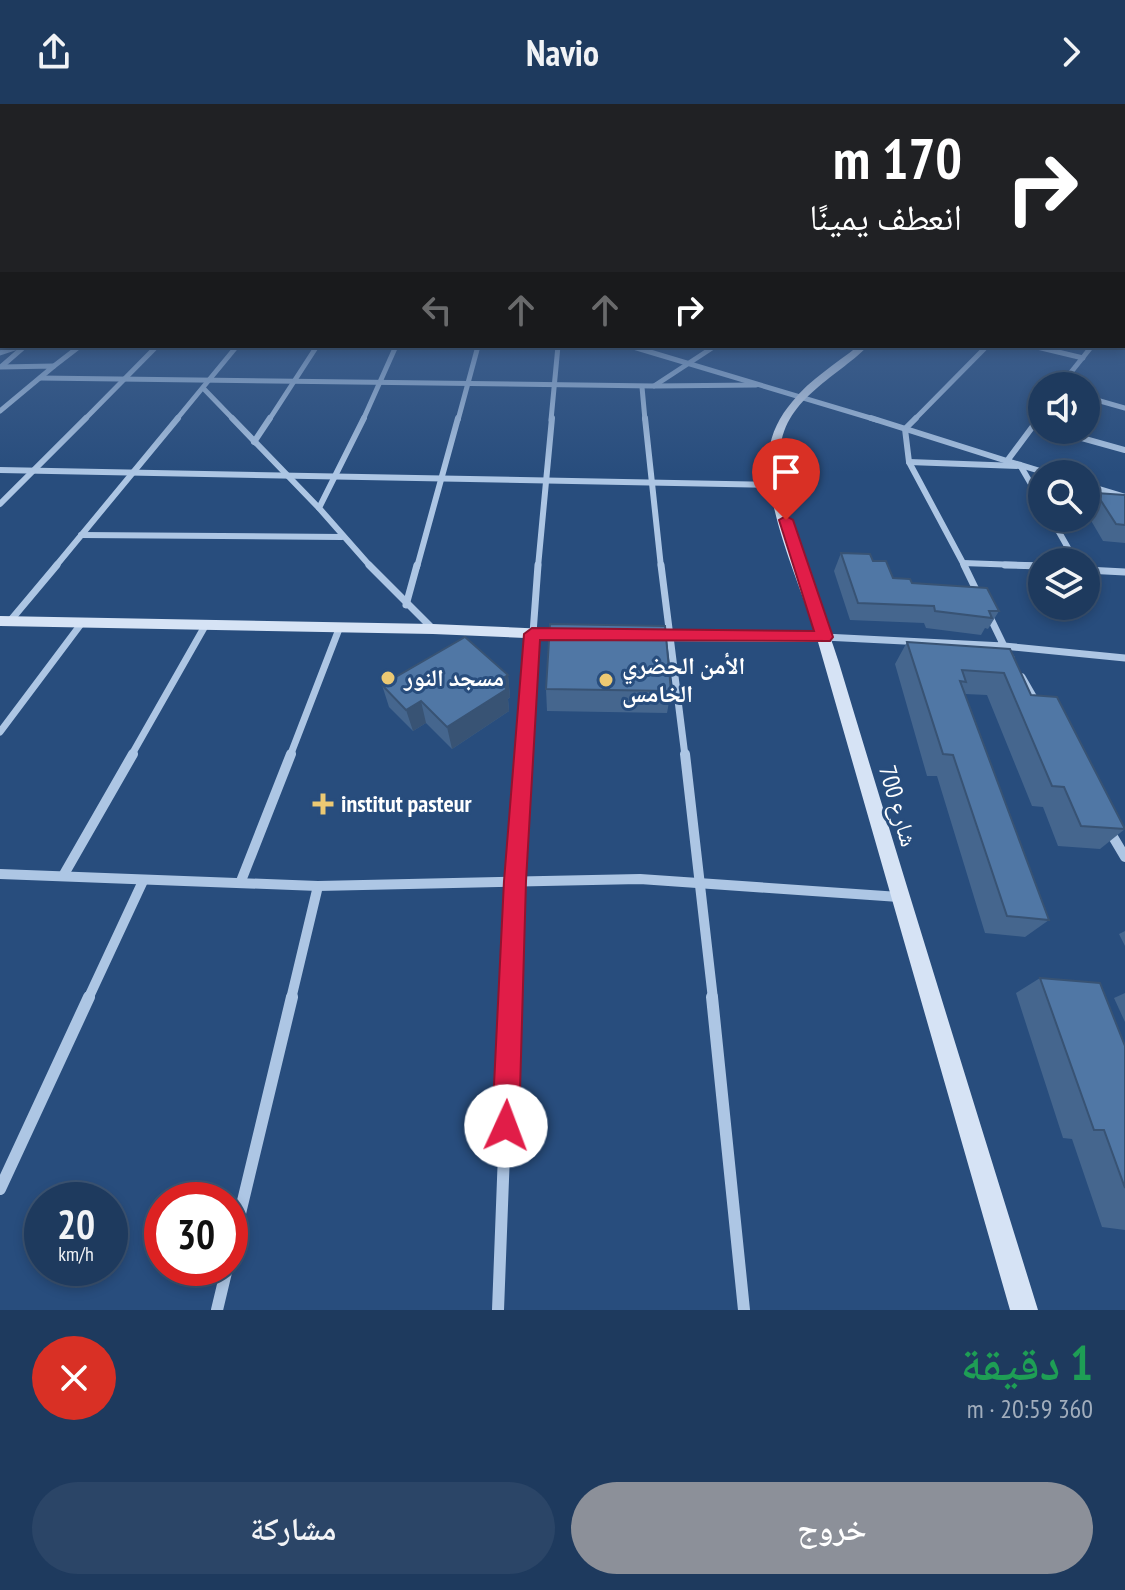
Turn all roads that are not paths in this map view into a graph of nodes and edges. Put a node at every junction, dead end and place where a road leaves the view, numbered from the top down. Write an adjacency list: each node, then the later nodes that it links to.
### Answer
1 (61, 360): 13 (street)
2 (143, 360): 16 (street)
3 (226, 360): 17 (street)
4 (308, 360): 18 (street)
5 (389, 360): 19 (street)
6 (474, 360): 20 (street)
7 (557, 360): 22 (street)
8 (677, 360): 12 (street)
9 (691, 360): 12 (street)
10 (846, 360): 26 (main road, شارع 700)
11 (973, 360): 30 (street)
12 (686, 363): 21 (street); 23 (street)
13 (54, 366): 14 (street); 15 (street)
14 (1, 367)
15 (40, 378): 16 (street); 29 (street)
16 (123, 380): 17 (street); 40 (street)
17 (210, 381): 18 (street); 25 (street)
18 (294, 382): 19 (street); 32 (street)
19 (378, 384): 20 (street); 43 (street)
20 (467, 385): 22 (street); 45 (street)
21 (769, 385): 23 (street); 26 (street)
22 (554, 386): 24 (street); 46 (street)
23 (654, 386): 24 (street)
24 (642, 387): 47 (street)
25 (204, 389): 32 (street); 41 (street)
26 (802, 395): 30 (street); 48 (main road, شارع 700)
27 (1100, 401): 28 (street)
28 (1125, 408)
29 (0, 411)
30 (905, 429): 35 (street); 36 (street)
31 (1028, 433): 35 (street)
32 (254, 442): 42 (street)
33 (1100, 443): 34 (street)
34 (1125, 450)
35 (1007, 461): 37 (street)
36 (909, 462): 37 (street); 55 (street)
37 (1020, 465): 38 (street); 44 (street)
38 (1028, 467)
39 (0, 470): 40 (street)
40 (33, 471): 41 (street); 51 (street)
41 (131, 472): 42 (street); 53 (street)
42 (284, 475): 43 (street); 52 (street)
43 (338, 476): 45 (street); 52 (street)
44 (1028, 479)
45 (441, 480): 46 (street); 59 (street)
46 (546, 481): 47 (street); 65 (street)
47 (650, 482): 48 (street); 68 (street)
48 (775, 485): 69 (main road, شارع 700)
49 (1100, 489): 50 (street)
50 (1125, 497)
51 (0, 504)
52 (319, 508): 54 (street)
53 (81, 535): 54 (street); 60 (street)
54 (342, 537): 59 (street)
55 (963, 563): 56 (street); 70 (street)
56 (1028, 565)
57 (1100, 571): 58 (street)
58 (1125, 572)
59 (406, 605): 64 (street)
60 (5, 621): 61 (main road)
61 (81, 624): 62 (main road); 73 (street)
62 (205, 626): 63 (main road); 77 (street)
63 (339, 629): 64 (main road); 79 (street)
64 (433, 629): 65 (main road)
65 (532, 634): 66 (main road); 80 (street)
66 (593, 635)
67 (623, 636): 68 (main road)
68 (669, 637): 69 (main road); 81 (street)
69 (824, 637): 70 (street); 83 (main road, شارع 700)
70 (1004, 646): 71 (street); 72 (street)
71 (1125, 658)
72 (1042, 712)
73 (0, 732)
74 (1102, 818): 75 (street)
75 (1125, 857)
76 (0, 874): 77 (street)
77 (63, 876): 78 (street)
78 (143, 881): 79 (street); 85 (street)
79 (241, 881): 82 (street)
80 (515, 881): 81 (street); 82 (street); 88 (street)
81 (701, 883): 83 (street); 89 (street)
82 (318, 886): 84 (street)
83 (899, 897): 90 (main road, شارع 700)
84 (247, 1182)
85 (0, 1189)
86 (223, 1286): 87 (street)
87 (217, 1310)
88 (498, 1310)
89 (744, 1310)
90 (1024, 1310)

